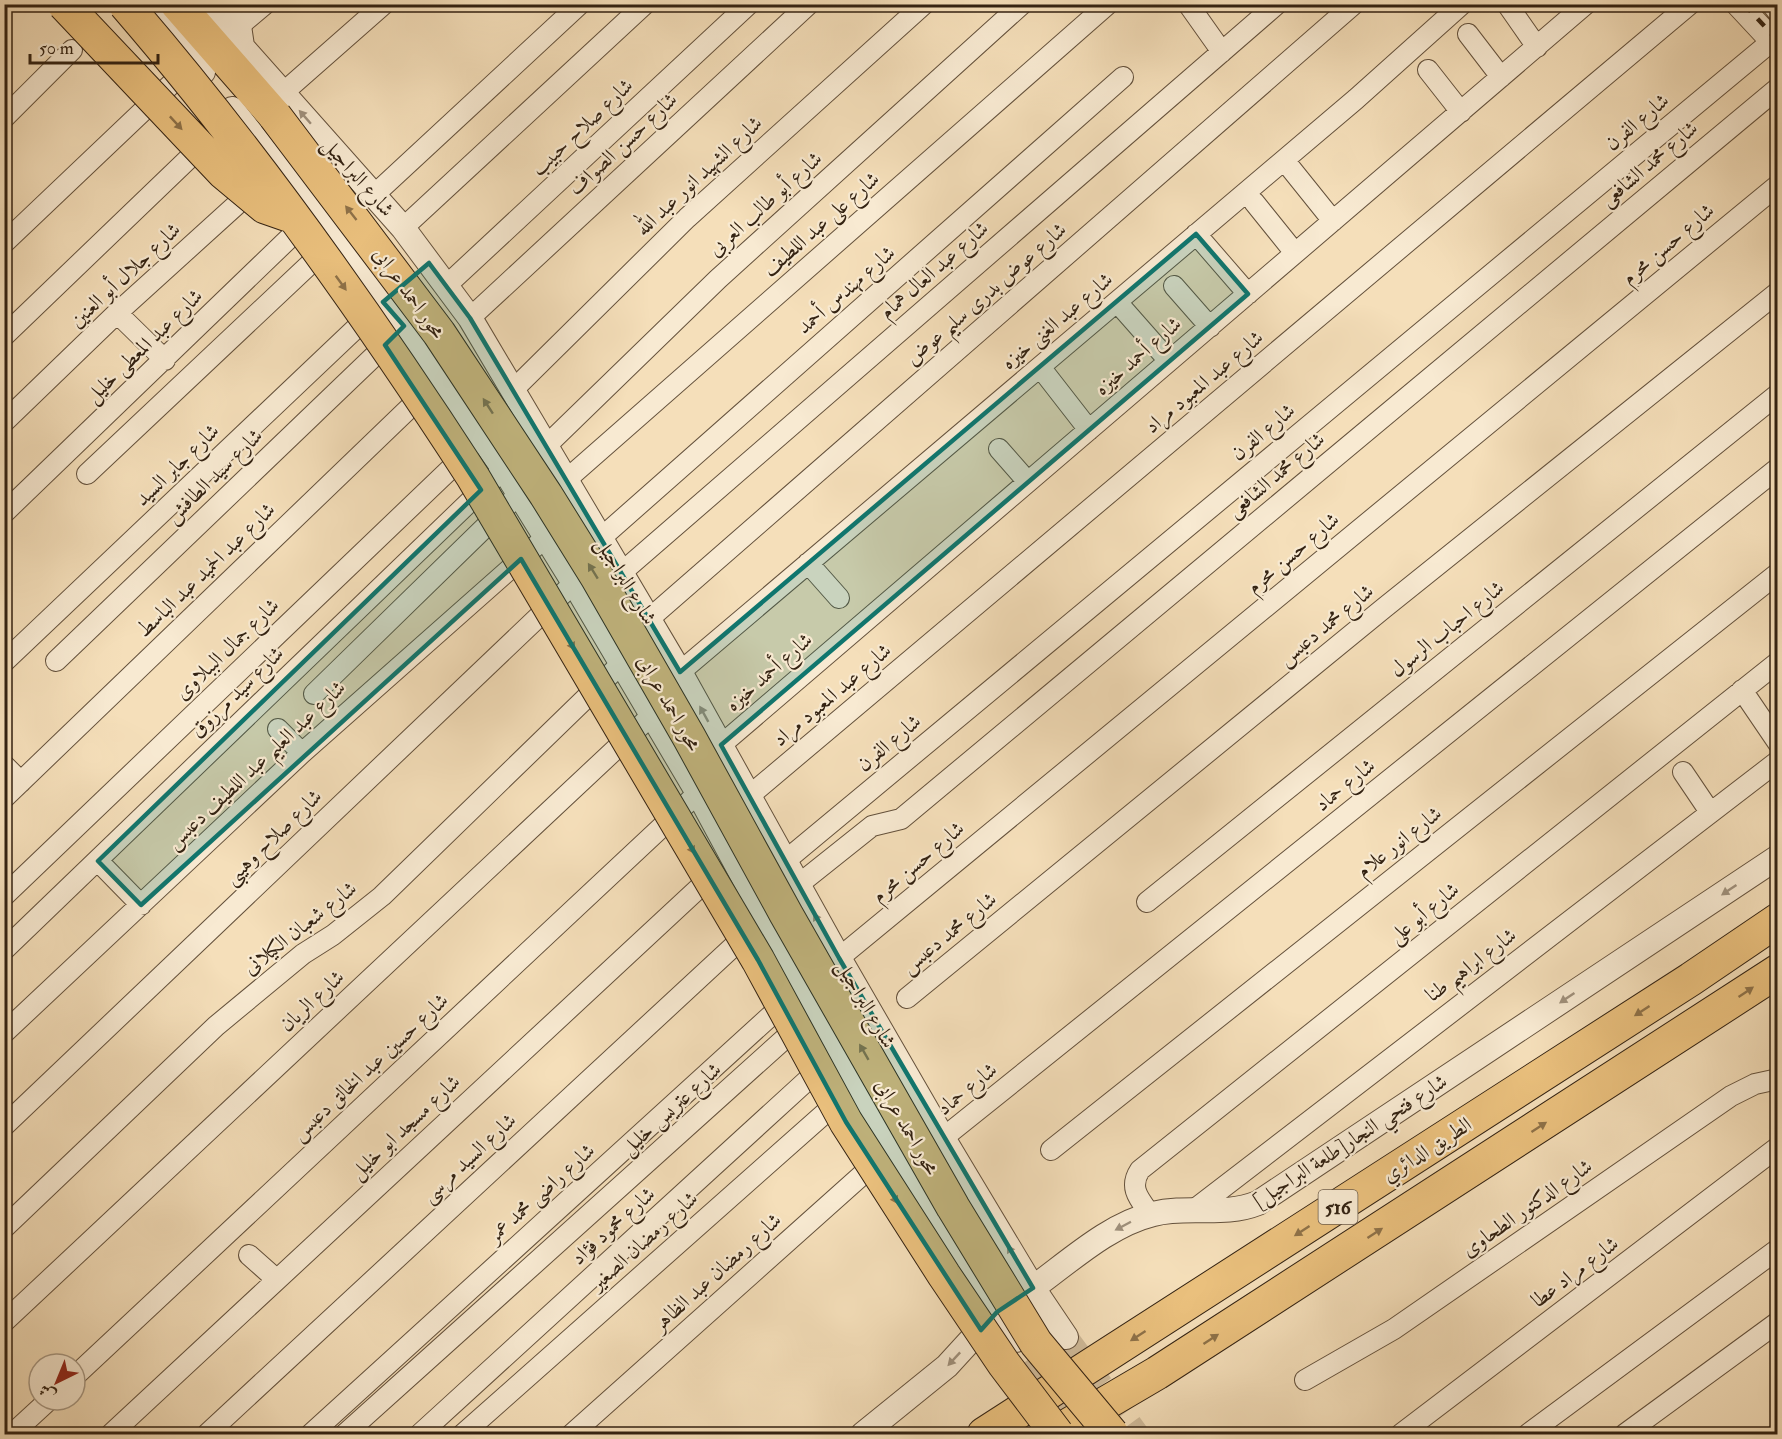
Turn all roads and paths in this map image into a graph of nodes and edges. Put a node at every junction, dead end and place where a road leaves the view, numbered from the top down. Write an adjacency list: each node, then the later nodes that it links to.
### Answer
1 (64, 4): 47 (highway, one-way to 47, bridge)
2 (116, 4): 34 (street)
3 (125, 4): 47 (highway, bridge)
4 (150, 4): 39 (street)
5 (177, 4): 28 (highway, محور احمد عرابى)
6 (198, 4): 28 (highway)
7 (204, 4): 28 (street, شارع البراجيل)
8 (264, 4): 28 (street)
9 (580, 4): 45 (street)
10 (645, 4): 49 (street)
11 (749, 4): 55 (street, شارع صلاح حبيب)
12 (809, 4): 62 (street, شارع حسن الصواف)
13 (924, 4): 70 (street, شارع الشهيد انور عبد الله)
14 (1022, 4): 75 (street, شارع أبو طالب العربى)
15 (1108, 4): 80 (street, شارع على عبد اللطيف)
16 (1188, 4): 32 (street)
17 (1277, 4): 32 (street, شارع عبد العال همام)
18 (1354, 4): 91 (street, شارع عوض بدرى سليم عوض)
19 (1462, 4): 43 (street, شارع عبد الغنى خيزه)
20 (1507, 4): 30 (street)
21 (1586, 4): 30 (street, شارع أحمد خيزه)
22 (1690, 4): 109 (street, شارع عبد المعبود مراد)
23 (1774, 4): 26 (street)
24 (375, 7): 38 (street)
25 (1749, 8): 29 (street)
26 (1778, 9)
27 (1468, 34): 36 (street)
28 (235, 35): 38 (street, شارع البراجيل); 163 (highway, محور احمد عرابى, one-way to 28, bridge)
29 (1775, 44): 115 (street, شارع الفرن)
30 (1537, 47): 36 (street, شارع أحمد خيزه)
31 (72, 50): 41 (street)
32 (1222, 52): 87 (street, شارع عبد العال همام)
33 (1428, 70): 40 (street)
34 (184, 72): 39 (street); 52 (street)
35 (1123, 77): 85 (street, شارع مهندس أحمد)
36 (1501, 78): 40 (street, شارع أحمد خيزه)
37 (1778, 88): 116 (street, شارع محمد الشافعى)
38 (284, 92): 45 (street, شارع البراجيل, one-way to 38)
39 (227, 108): 42 (street); 65 (street)
40 (1461, 112): 48 (street, شارع أحمد خيزه)
41 (4, 118)
42 (272, 158): 47 (street); 61 (street, شارع جلال أبو العنين)
43 (1284, 160): 48 (street); 50 (street, شارع عبد الغنى خيزه)
44 (1778, 184): 123 (street, شارع حسن محرم)
45 (374, 195): 49 (street, شارع البراجيل)
46 (1254, 202): 53 (street)
47 (304, 214): 51 (street); 66 (street, شارع عبد المعطى خليل); 162 (highway, one-way to 162, bridge)
48 (1333, 221): 53 (street, شارع أحمد خيزه)
49 (403, 228): 54 (street, شارع البراجيل)
50 (1197, 234): 58 (street); 60 (street, شارع عبد الغنى خيزه)
51 (336, 240): 59 (street); 79 (street)
52 (4, 243)
53 (1295, 254): 58 (street, شارع أحمد خيزه)
54 (429, 263): 55 (street, شارع البراجيل); 59 (street, شارع جابر السيد)
55 (447, 285): 62 (street, شارع البراجيل)
56 (1174, 286): 64 (street)
57 (1778, 292): 126 (street, شارع محمد دعبس)
58 (1248, 294): 64 (street, شارع أحمد خيزه)
59 (383, 302): 63 (street); 93 (street, شارع جابر السيد)
60 (1117, 302): 67 (street); 68 (street, شارع عبد الغنى خيزه)
61 (117, 313): 66 (street); 72 (street, شارع جلال أبو العنين)
62 (470, 318): 70 (street, شارع البراجيل)
63 (404, 326): 69 (street); 92 (street, شارع سيد الطافش)
64 (1210, 327): 67 (street, شارع أحمد خيزه)
65 (4, 336)
66 (165, 360): 83 (street, شارع عبد المعطى خليل)
67 (1169, 361): 73 (street, شارع أحمد خيزه)
68 (1040, 367): 73 (street); 86 (street, شارع عبد الغنى خيزه)
69 (441, 376): 74 (street); 107 (street, شارع عبد الحميد عبد الباسط)
70 (513, 390): 75 (street, شارع البراجيل)
71 (1778, 394): 118 (street, شارع احباب الرسول)
72 (4, 422)
73 (1089, 430): 81 (street, شارع أحمد خيزه)
74 (483, 438): 77 (street); 117 (street, شارع جمال الببلاوى)
75 (543, 442): 77 (street, شارع أبو طالب العربى); 80 (street, شارع البراجيل)
76 (999, 449): 81 (street)
77 (503, 468): 82 (street); 114 (street, شارع سيد مرزوق)
78 (1778, 468): 133 (street, شارع حماد)
79 (87, 474)
80 (566, 480): 85 (street, شارع البراجيل)
81 (1028, 482): 102 (street, شارع أحمد خيزه)
82 (518, 495): 84 (street); 98 (street)
83 (4, 513)
84 (546, 537): 89 (street); 103 (street, شارع عبد العليم عبد اللطيف دعبس)
85 (601, 538): 87 (street, شارع البراجيل)
86 (808, 563): 90 (street); 96 (street, شارع عبد الغنى خيزه)
87 (621, 573): 91 (street, شارع البراجيل)
88 (1778, 573): 136 (street, شارع انور علام)
89 (574, 583): 95 (street); 132 (street, شارع صلاح وهيبى)
90 (839, 598)
91 (649, 619): 96 (street, شارع البراجيل)
92 (56, 661)
93 (4, 662)
94 (1778, 662): 97 (street, شارع أبو على)
95 (622, 663): 99 (street); 139 (street, شارع شعبان الكيلانى)
96 (680, 672): 102 (street, شارع البراجيل, one-way to 96)
97 (1742, 690): 101 (street); 138 (street, شارع أبو على)
98 (314, 693)
99 (652, 715): 108 (street); 145 (street, شارع الريان)
100 (278, 729): 103 (street)
101 (1778, 743)
102 (721, 745): 109 (street, شارع البراجيل)
103 (302, 753): 119 (street, شارع عبد العليم عبد اللطيف دعبس)
104 (1778, 761): 111 (street, شارع ابراهيم طنا)
105 (4, 765): 107 (street)
106 (1683, 772): 111 (street)
107 (21, 782): 110 (street, شارع عبد الحميد عبد الباسط)
108 (698, 793): 112 (street); 149 (street, شارع حسين عبد الخالق دعبس)
109 (749, 796): 115 (street, شارع البراجيل)
110 (4, 798)
111 (1710, 812): 137 (street, شارع ابراهيم طنا)
112 (733, 856): 120 (street); 142 (street, شارع مسجد ابو خليل)
113 (1778, 857): 137 (street, شارع فتحي النجار[طلعة البراجيل], one-way to 137)
114 (98, 861): 119 (street); 122 (street, شارع سيد مرزوق)
115 (785, 861): 116 (street, شارع البراجيل)
116 (798, 885): 123 (street, شارع البراجيل, one-way to 116)
117 (4, 896)
118 (1147, 903)
119 (141, 905): 128 (street, شارع عبد العليم عبد اللطيف دعبس)
120 (765, 917): 125 (street); 154 (street, شارع السيد مرسى)
121 (1765, 928): 161 (highway, الطريق الدائري / 516, one-way to 161)
122 (4, 950)
123 (839, 958): 133 (street, شارع البراجيل)
124 (1778, 971): 162 (highway, الطريق الدائري / 516, one-way to 124)
125 (802, 987): 127 (street); 155 (street, شارع راضى محمد عمر)
126 (907, 998)
127 (815, 1011): 129 (street); 156 (street, شارع عتريس خليل)
128 (4, 1033)
129 (838, 1053): 131 (street); 157 (street, شارع محمود فؤاد)
130 (1778, 1079): 150 (street, شارع الدكتور الطحاوى)
131 (857, 1084): 134 (street); 158 (street, شارع رمضان الصغير)
132 (4, 1126)
133 (944, 1138): 143 (street, شارع البراجيل, one-way to 133)
134 (894, 1146): 144 (street); 159 (street, شارع رمضان عبد الظاهر)
135 (1778, 1147): 164 (street, شارع مراد عطا)
136 (1051, 1150)
137 (1195, 1209): 138 (street, شارع فتحي النجار[طلعة البراجيل])
138 (1150, 1214): 143 (street, شارع فتحي النجار[طلعة البراجيل], one-way to 143)
139 (4, 1228)
140 (1778, 1249): 165 (street)
141 (249, 1255): 142 (street)
142 (276, 1279): 153 (street, شارع مسجد ابو خليل)
143 (1033, 1288): 144 (street, شارع فتحي النجار[طلعة البراجيل]); 147 (street, شارع البراجيل)
144 (997, 1312): 148 (street); 160 (street, شارع فتحي النجار[طلعة البراجيل], one-way to 160)
145 (4, 1322)
146 (1778, 1322): 166 (street)
147 (1066, 1337)
148 (1029, 1359)
149 (87, 1365)
150 (1305, 1380)
151 (36, 1412): 152 (street)
152 (12, 1434)
153 (111, 1434)
154 (207, 1434)
155 (311, 1434)
156 (345, 1434)
157 (420, 1434)
158 (463, 1434)
159 (572, 1434)
160 (863, 1434)
161 (984, 1434)
162 (1055, 1434)
163 (1112, 1434)
164 (1401, 1434)
165 (1528, 1434)
166 (1625, 1434)

